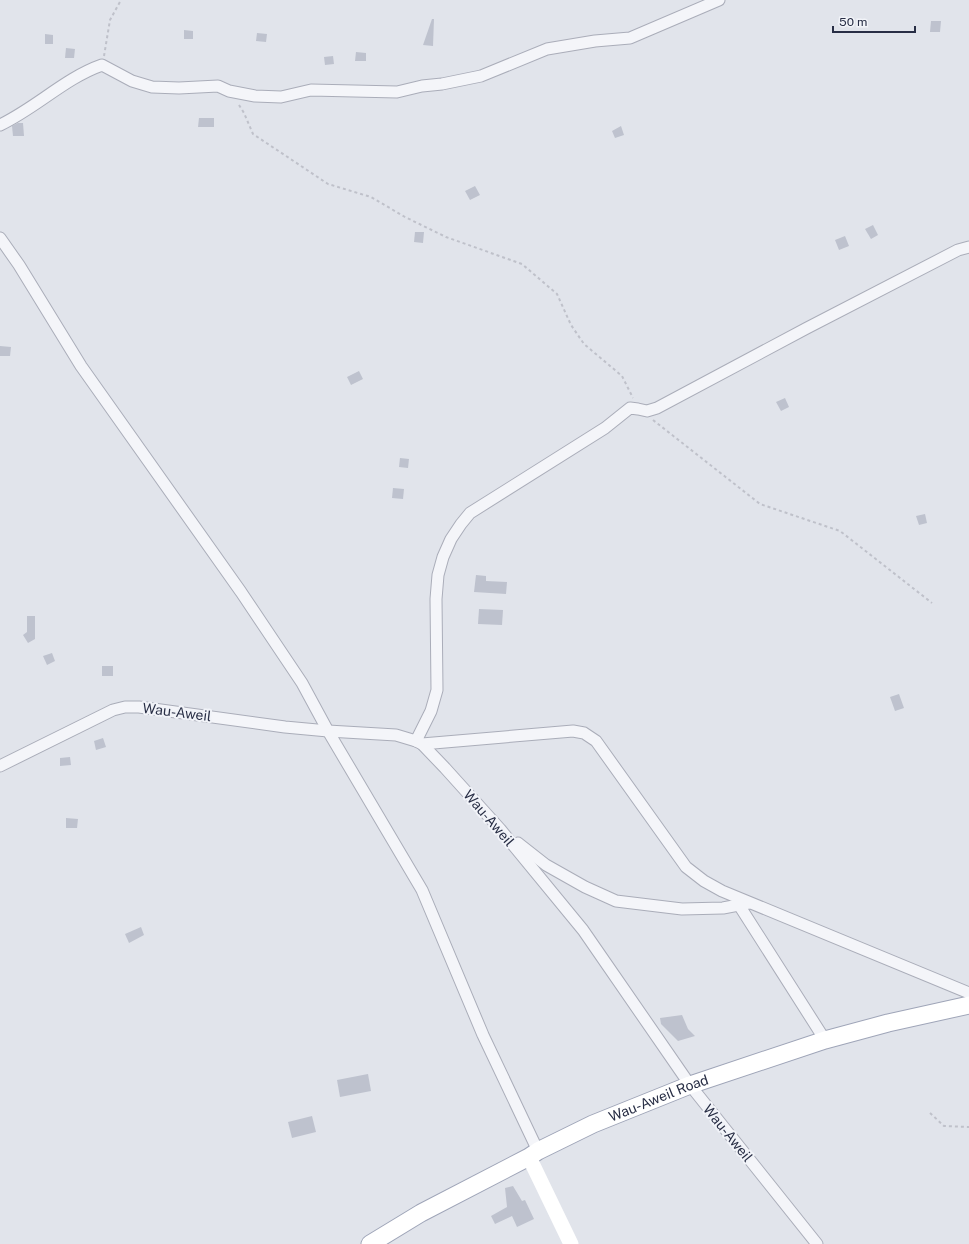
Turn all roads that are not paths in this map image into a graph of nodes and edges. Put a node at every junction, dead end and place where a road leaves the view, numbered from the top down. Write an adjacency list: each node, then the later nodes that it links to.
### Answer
1 (719, 0): 2 (street)
2 (0, 125)
3 (0, 238): 5 (street)
4 (969, 247): 6 (street)
5 (328, 731): 6 (street, Wau-Aweil); 7 (street, Wau-Aweil); 14 (street)
6 (419, 742): 8 (street, Wau-Aweil); 9 (street)
7 (0, 766)
8 (500, 829): 9 (street); 13 (street, Wau-Aweil)
9 (745, 904): 10 (street); 12 (street)
10 (969, 993)
11 (969, 1005): 12 (main road, Wau-Aweil Road)
12 (825, 1040): 13 (main road, Wau-Aweil Road)
13 (690, 1085): 14 (main road, Wau-Aweil Road); 17 (street, Wau-Aweil)
14 (534, 1154): 15 (main road, Wau-Aweil Road); 16 (street)
15 (370, 1244)
16 (571, 1244)
17 (817, 1244)

